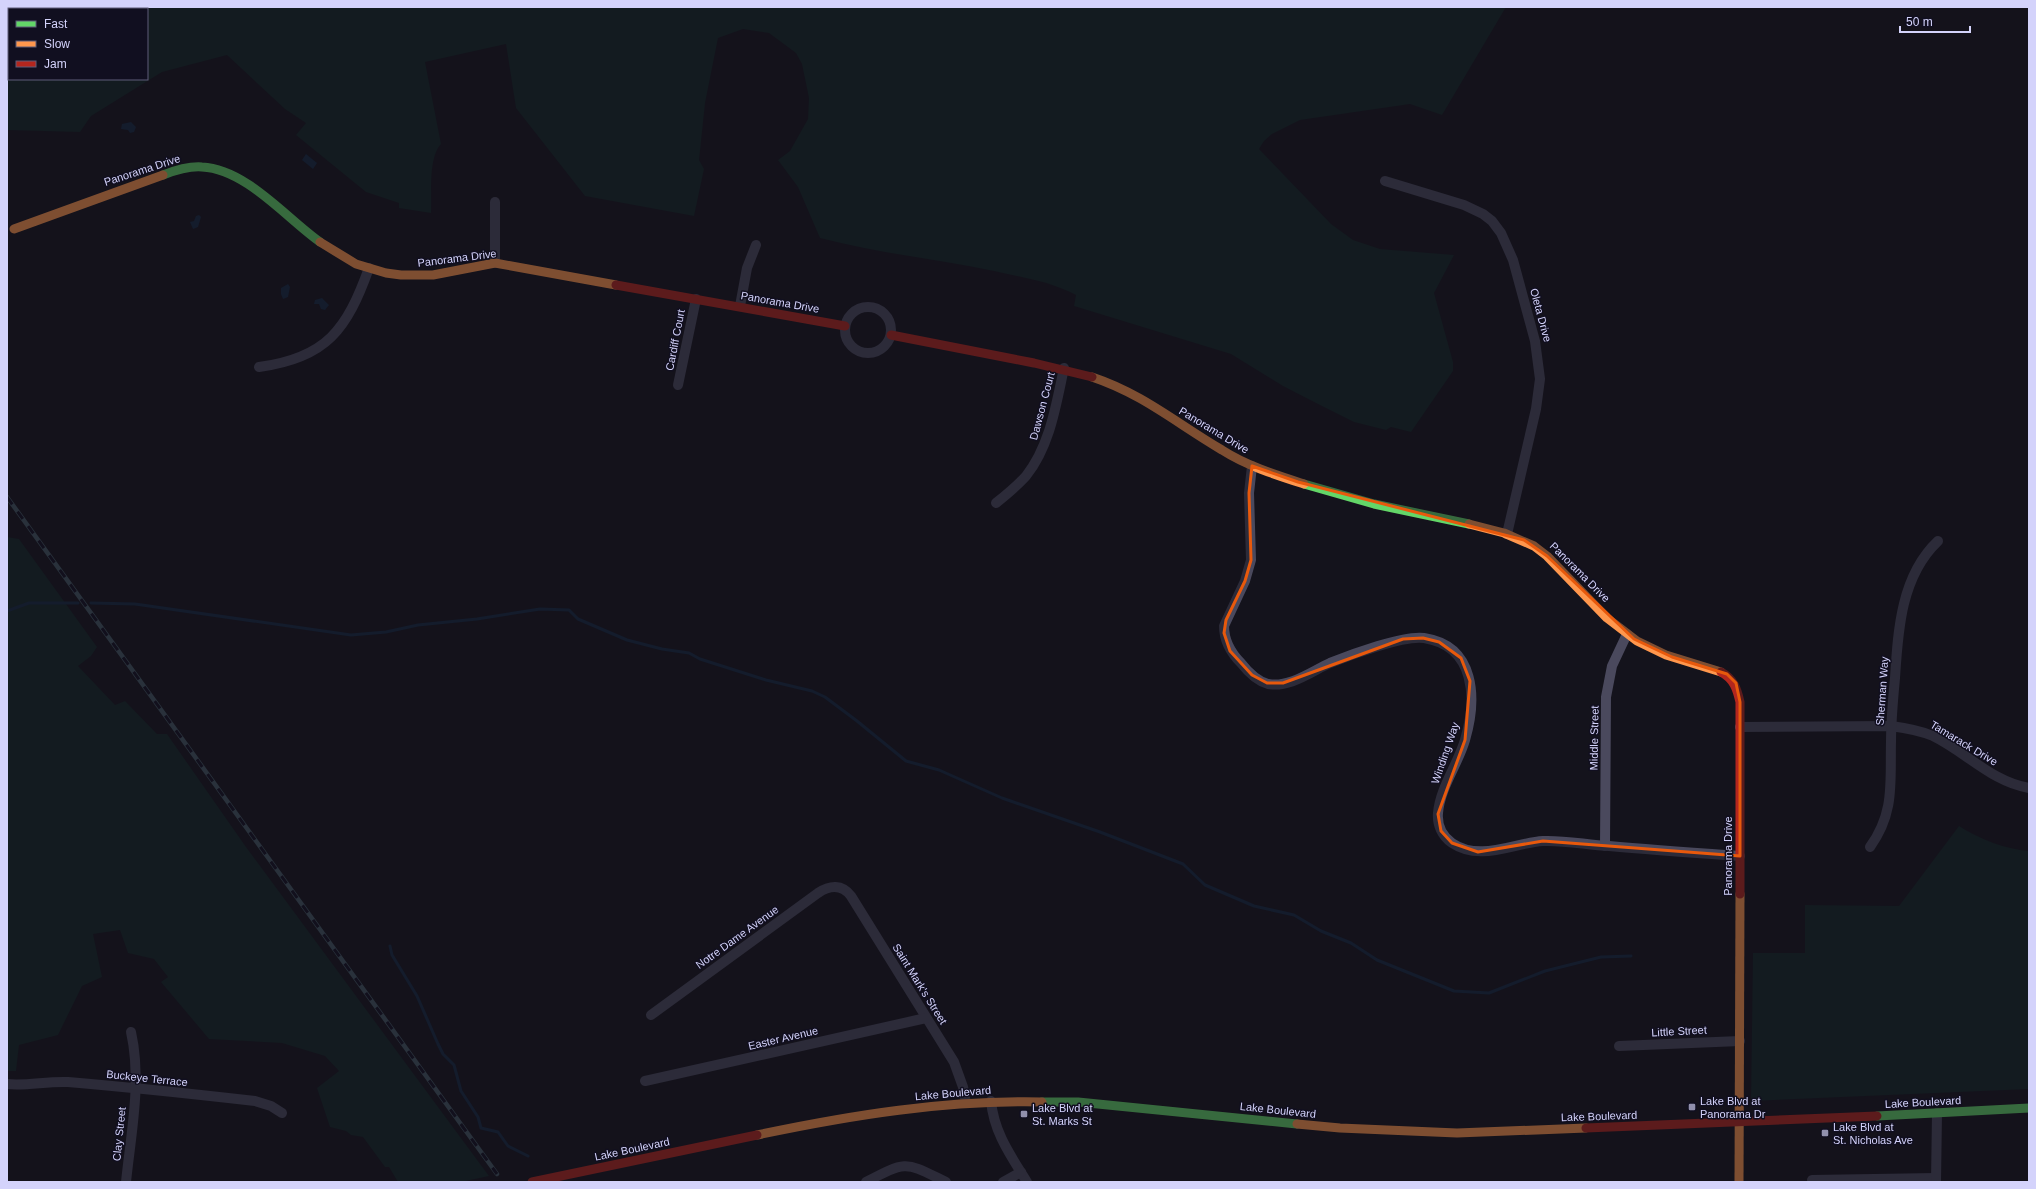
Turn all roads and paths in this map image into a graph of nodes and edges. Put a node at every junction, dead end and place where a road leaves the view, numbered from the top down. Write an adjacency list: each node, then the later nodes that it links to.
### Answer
1 (1385, 181): 16 (street, Oleta Drive)
2 (495, 202): 5 (street)
3 (14, 229): 6 (street, Panorama Drive)
4 (756, 245): 8 (street)
5 (496, 263): 6 (street, Panorama Drive); 7 (street, Panorama Drive)
6 (369, 268): 11 (street)
7 (696, 299): 8 (street, Panorama Drive); 13 (street, Cardiff Court)
8 (740, 306): 9 (street, Panorama Drive)
9 (845, 326): 10 (street); 10 (street)
10 (891, 335): 12 (street, Panorama Drive)
11 (259, 367)
12 (1064, 368): 14 (street, Panorama Drive); 15 (street, Dawson Court)
13 (678, 385)
14 (1252, 466): 16 (street, Panorama Drive); 22 (street, Winding Way)
15 (996, 503)
16 (1507, 534): 18 (street, Panorama Drive)
17 (1938, 541): 19 (street, Sherman Way)
18 (1627, 634): 20 (street, Panorama Drive); 22 (street, Middle Street)
19 (1891, 726): 20 (street, Tamarack Drive); 21 (street, Tamarack Drive); 23 (street, Sherman Way)
20 (1740, 727): 24 (street, Panorama Drive)
21 (2029, 788)
22 (1605, 846): 24 (street, Winding Way)
23 (1870, 847)
24 (1740, 856): 29 (street, Panorama Drive)
25 (839, 887): 26 (street, Notre Dame Avenue); 27 (street, Saint Mark's Street)
26 (651, 1015)
27 (926, 1018): 31 (street, Easter Avenue); 35 (street, Saint Mark's Street)
28 (131, 1032): 33 (street, Clay Street)
29 (1740, 1041): 30 (street, Little Street); 39 (street, Panorama Drive)
30 (1619, 1046)
31 (645, 1082)
32 (7, 1084): 33 (street, Buckeye Terrace)
33 (136, 1088): 38 (street, Buckeye Terrace); 43 (street, Clay Street)
34 (991, 1101): 35 (street, Lake Boulevard); 39 (street, Lake Boulevard); 40 (street)
35 (966, 1103): 44 (street, Lake Boulevard)
36 (2029, 1108): 37 (street, Lake Boulevard)
37 (1937, 1113): 39 (street, Lake Boulevard); 42 (street)
38 (282, 1114)
39 (1741, 1122): 49 (street, Panorama Drive)
40 (1021, 1172): 47 (street); 48 (street)
41 (1812, 1180): 42 (street)
42 (1936, 1180)
43 (126, 1182)
44 (532, 1182)
45 (866, 1182): 46 (street)
46 (946, 1182)
47 (1003, 1182)
48 (1027, 1182)
49 (1739, 1182)

